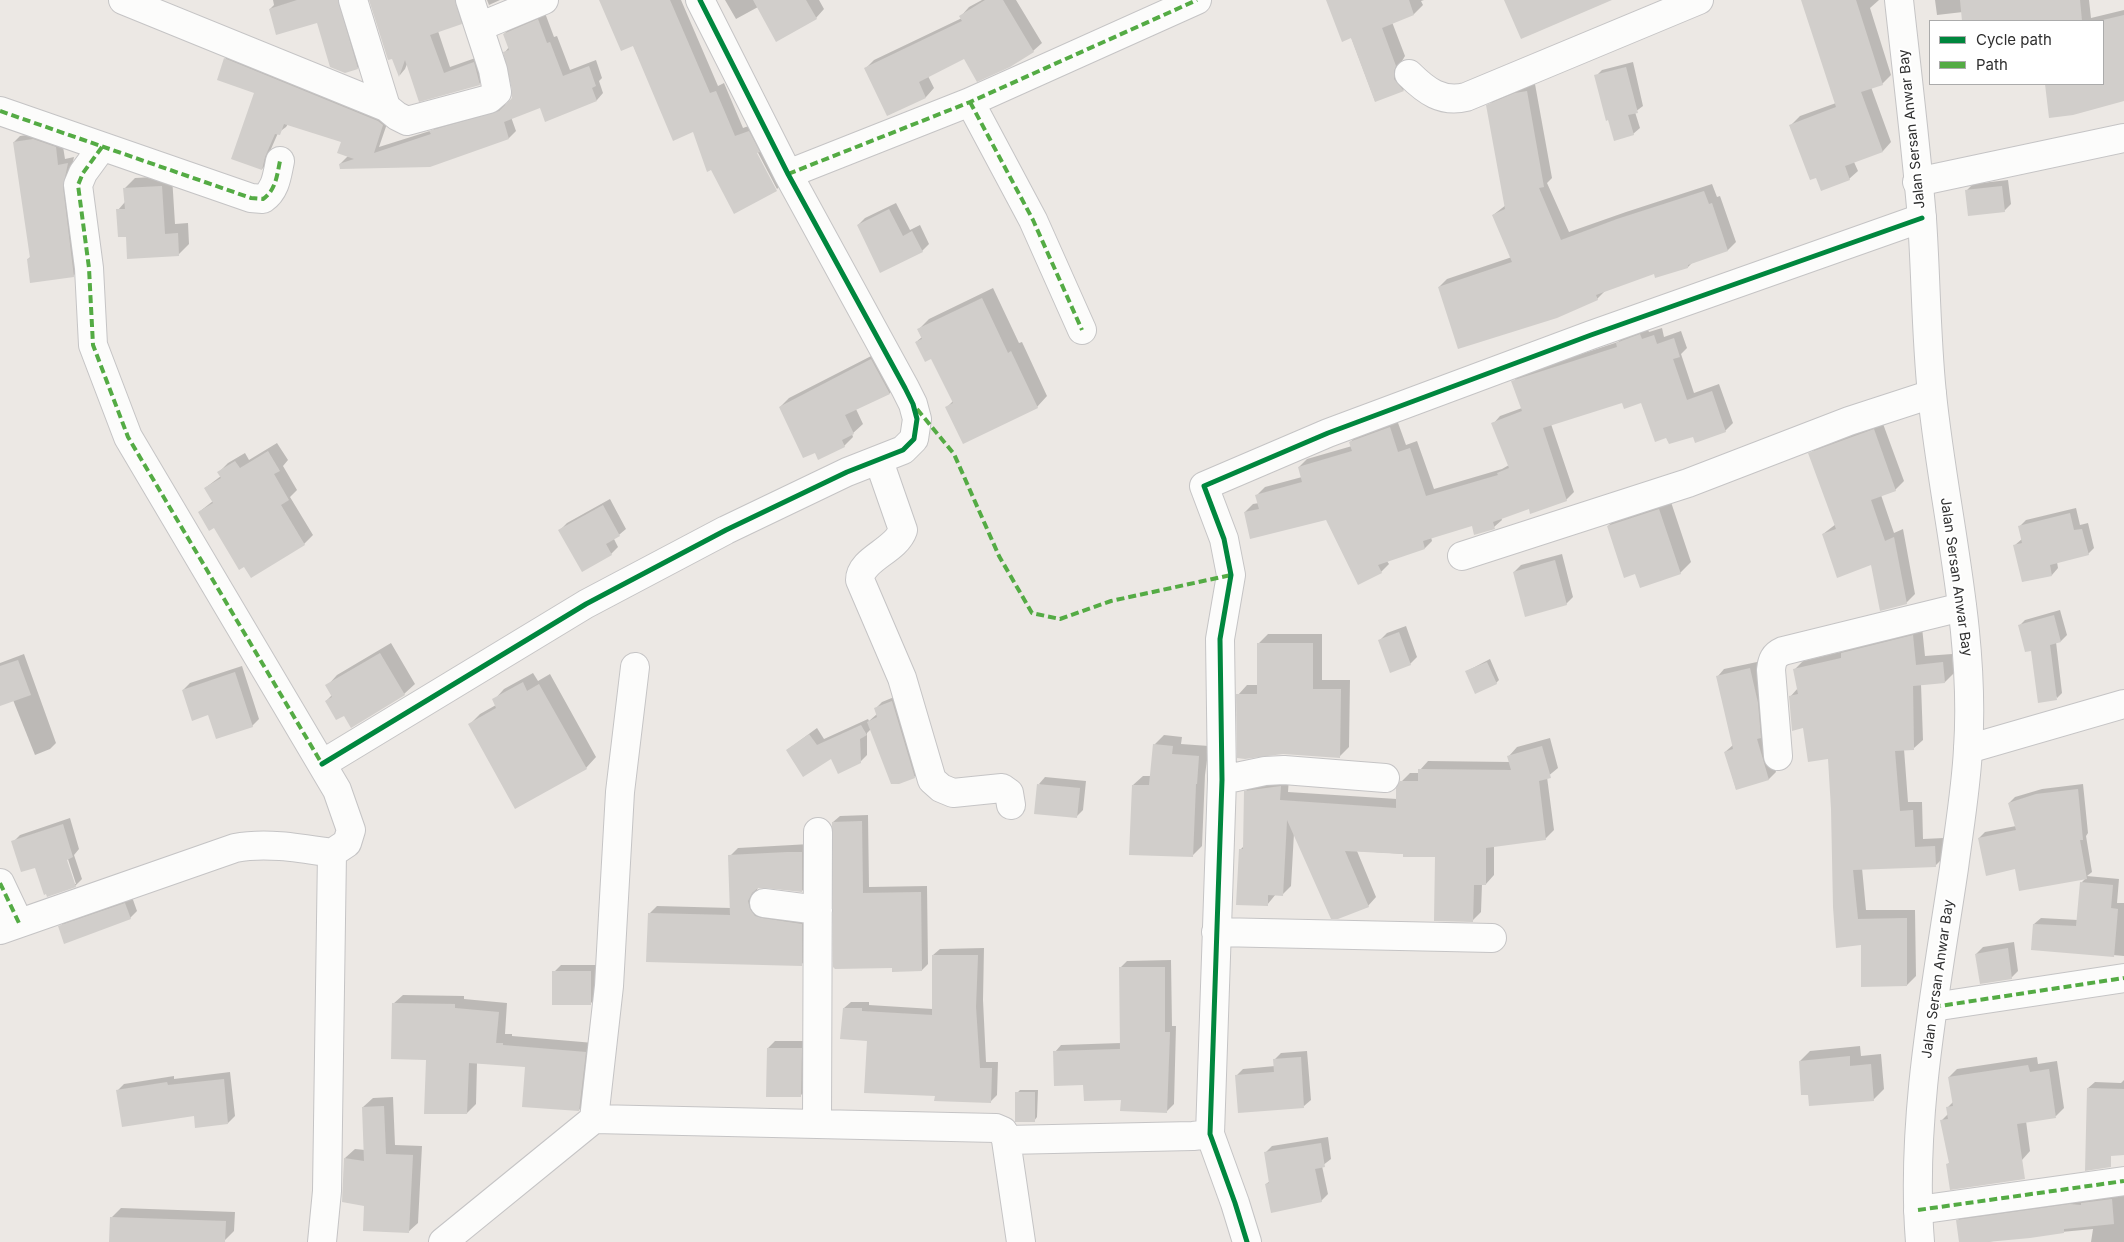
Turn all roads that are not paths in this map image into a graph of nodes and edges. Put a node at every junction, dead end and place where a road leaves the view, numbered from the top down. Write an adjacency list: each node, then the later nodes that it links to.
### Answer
1 (123, 0): 12 (street)
2 (354, 0): 12 (street)
3 (470, 0): 9 (street)
4 (544, 0): 9 (street)
5 (700, 0): 17 (street)
6 (1197, 0): 11 (street)
7 (1699, 0): 10 (street)
8 (1900, 0): 18 (street, Jalan Sersan Anwar Bay)
9 (479, 27): 12 (street)
10 (1409, 74)
11 (970, 102): 17 (street); 20 (street)
12 (386, 108)
13 (0, 111): 15 (street)
14 (2124, 138): 18 (street)
15 (102, 147): 16 (street); 29 (street)
16 (280, 161)
17 (788, 174): 22 (street)
18 (1917, 182): 19 (street, Jalan Sersan Anwar Bay)
19 (1922, 218): 21 (street, Jalan Sersan Anwar Bay); 31 (street)
20 (1082, 330)
21 (1932, 394): 23 (street); 24 (street, Jalan Sersan Anwar Bay)
22 (878, 461): 29 (street); 32 (street)
23 (1462, 556)
24 (1962, 607): 27 (street, Jalan Sersan Anwar Bay); 28 (street)
25 (635, 667): 43 (street)
26 (2124, 704): 27 (street)
27 (1968, 749): 42 (street, Jalan Sersan Anwar Bay)
28 (1778, 756)
29 (322, 764): 34 (street)
30 (1385, 778): 31 (street)
31 (1222, 780): 39 (street)
32 (1011, 805)
33 (818, 832): 37 (street)
34 (332, 853): 38 (street); 49 (street)
35 (0, 883): 38 (street)
36 (764, 903): 37 (street)
37 (818, 910): 44 (street)
38 (10, 926)
39 (1216, 932): 40 (street); 45 (street)
40 (1492, 938)
41 (2124, 978): 42 (street)
42 (1933, 1007): 48 (street, Jalan Sersan Anwar Bay)
43 (594, 1119): 44 (street); 50 (street)
44 (817, 1123): 46 (street)
45 (1210, 1134): 46 (street); 52 (street)
46 (1006, 1140): 51 (street)
47 (2124, 1181): 48 (street)
48 (1918, 1210): 53 (street, Jalan Sersan Anwar Bay)
49 (322, 1242)
50 (443, 1242)
51 (1021, 1242)
52 (1247, 1242)
53 (1920, 1242)

